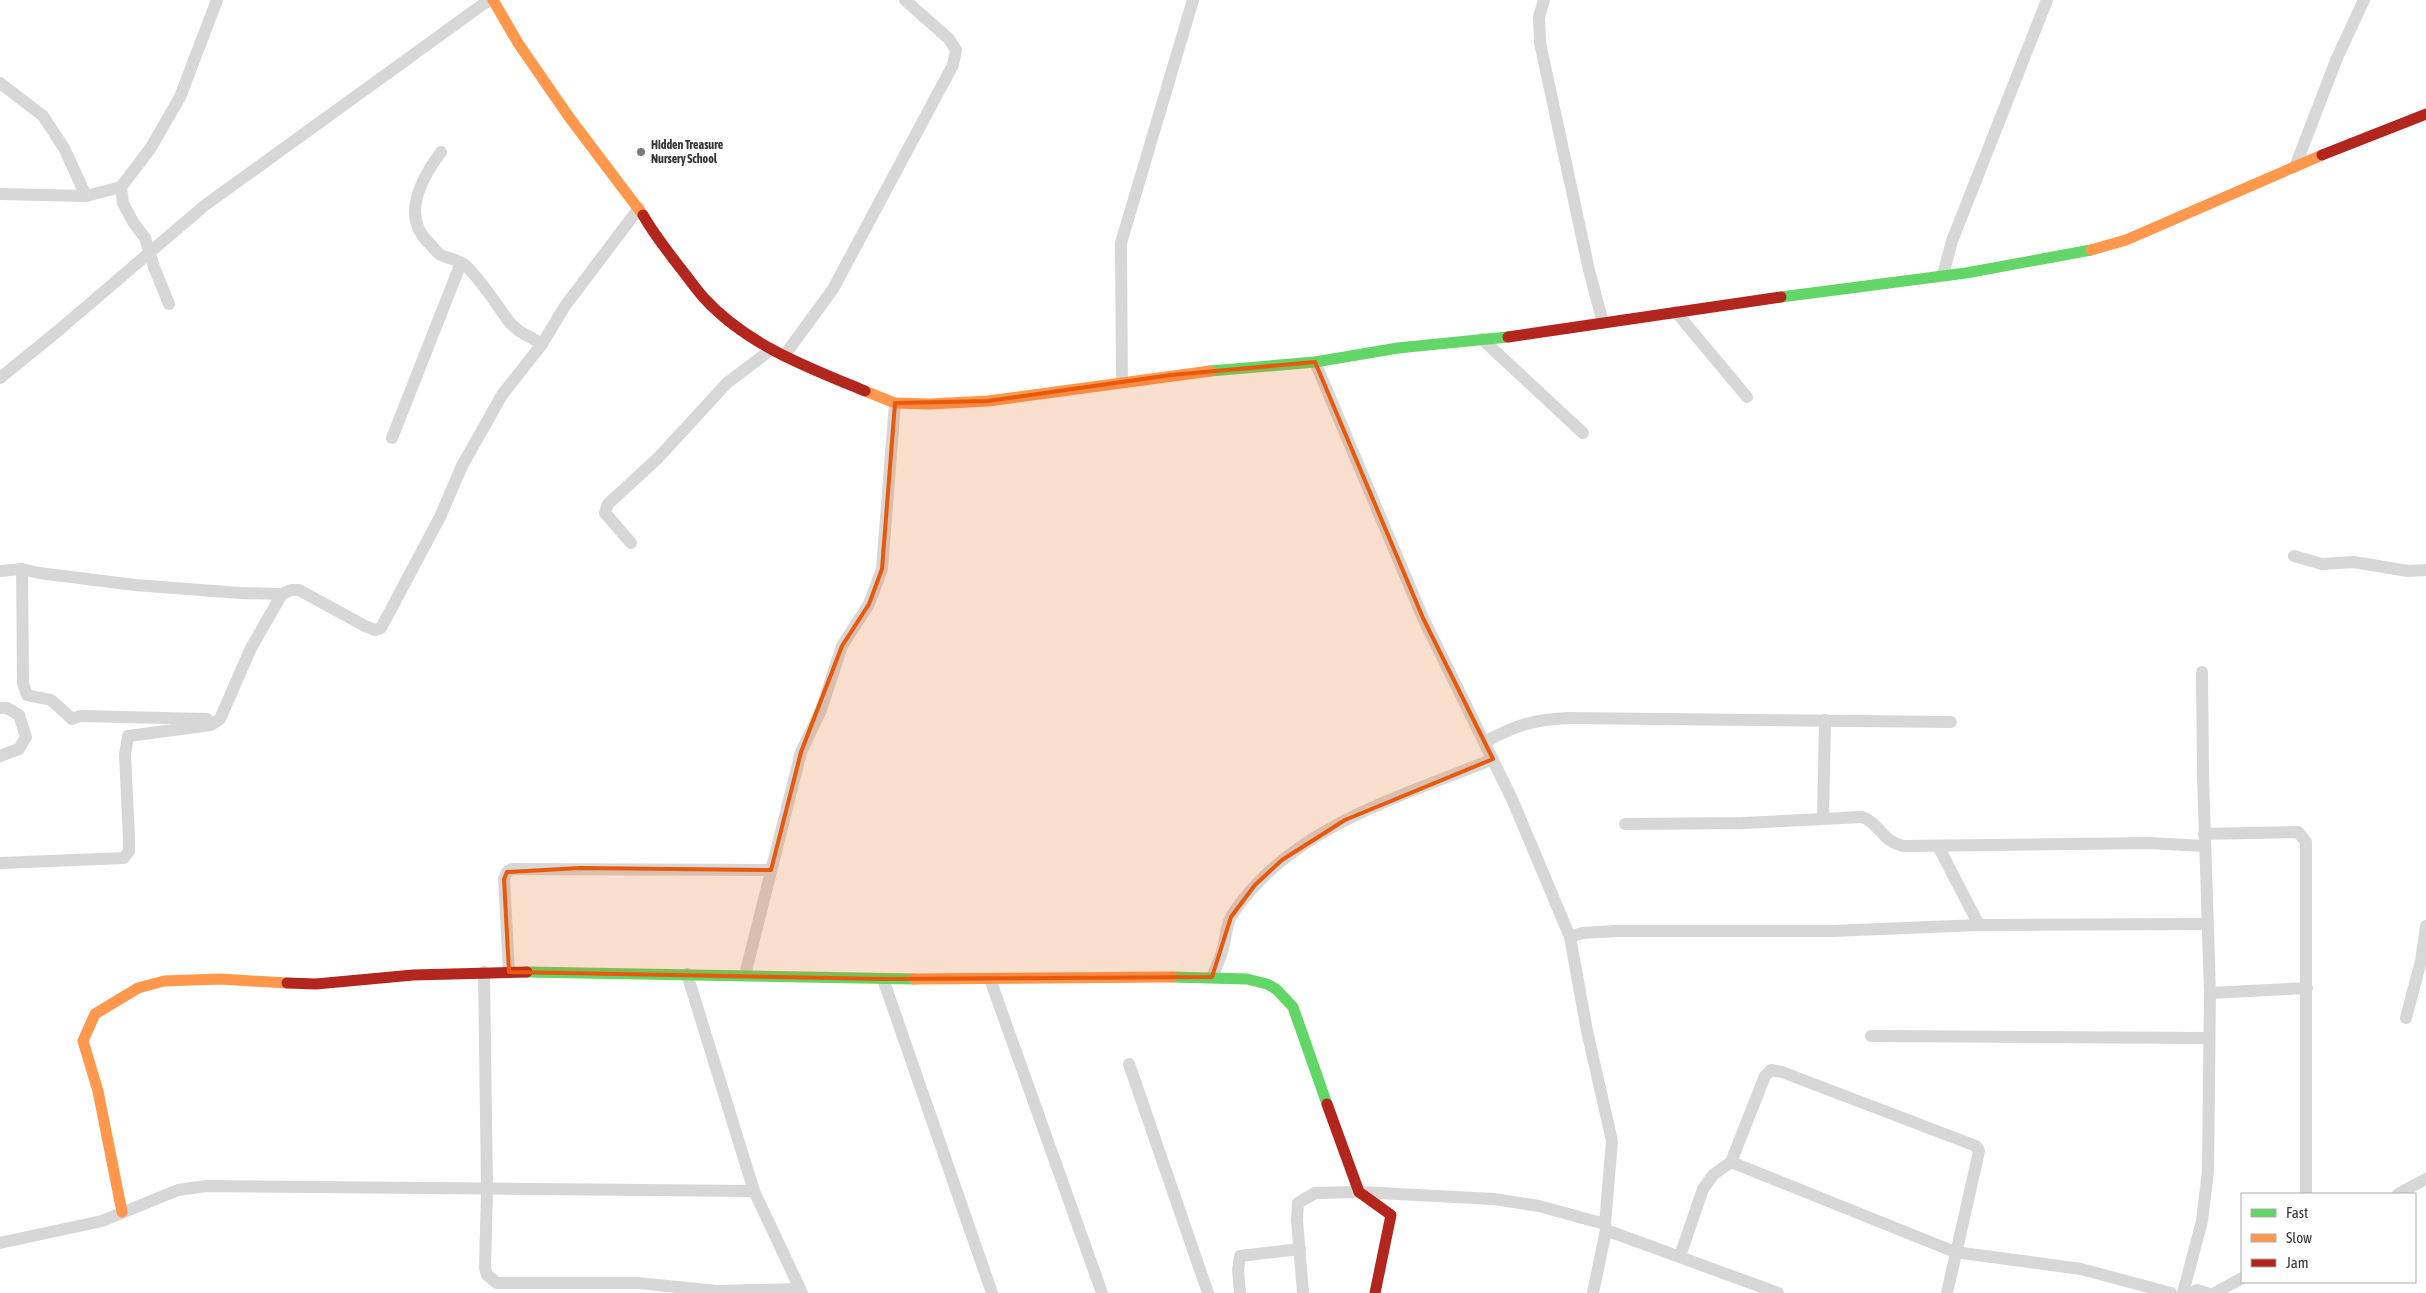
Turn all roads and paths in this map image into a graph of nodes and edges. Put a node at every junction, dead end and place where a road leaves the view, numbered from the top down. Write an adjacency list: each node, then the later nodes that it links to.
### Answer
1 (217, 0): 12 (street)
2 (491, 0): 15 (street); 16 (street)
3 (905, 0): 25 (street)
4 (1193, 0): 28 (street)
5 (1544, 0): 21 (street)
6 (2047, 0): 18 (street)
7 (2364, 0): 11 (street)
8 (0, 83): 14 (street)
9 (2426, 114): 11 (street)
10 (441, 152): 17 (street)
11 (2295, 167): 18 (street)
12 (121, 187): 14 (street); 16 (street)
13 (0, 194): 14 (street)
14 (86, 196)
15 (640, 208): 23 (street); 24 (street)
16 (149, 254): 19 (street); 27 (street)
17 (461, 263): 23 (street); 32 (street)
18 (1943, 275): 20 (street)
19 (169, 304)
20 (1676, 312): 21 (street); 29 (street)
21 (1603, 323): 22 (street)
22 (1482, 339): 26 (street); 31 (street)
23 (542, 344): 38 (street)
24 (772, 349): 25 (street); 33 (street)
25 (784, 356): 30 (street)
26 (1315, 362): 28 (street); 44 (street)
27 (0, 378)
28 (1122, 382): 30 (street)
29 (1747, 397)
30 (895, 403): 52 (street)
31 (1583, 434)
32 (392, 438)
33 (631, 543)
34 (2294, 556): 36 (street)
35 (22, 569): 37 (street); 38 (street); 41 (street)
36 (2426, 570)
37 (0, 571)
38 (282, 594): 41 (street)
39 (2202, 672): 49 (street)
40 (0, 708): 45 (street)
41 (220, 719): 51 (street)
42 (1825, 720): 43 (street); 44 (street); 47 (street)
43 (1951, 722)
44 (1485, 742): 46 (street)
45 (0, 756)
46 (1493, 759): 56 (street); 61 (street)
47 (1823, 818): 48 (street); 50 (street)
48 (1625, 824)
49 (2205, 840): 50 (street); 53 (street); 64 (street)
50 (1938, 846): 54 (street)
51 (0, 862)
52 (771, 870): 58 (street); 60 (street)
53 (2208, 924): 54 (street); 65 (street)
54 (1979, 925): 56 (street)
55 (2426, 926): 66 (street)
56 (1570, 937): 78 (street)
57 (484, 972): 58 (street); 72 (street); 77 (street)
58 (509, 972): 59 (street)
59 (687, 974): 60 (street); 73 (street)
60 (745, 975): 63 (street)
61 (1212, 977): 62 (street); 74 (street)
62 (990, 979): 63 (street); 86 (street)
63 (883, 980): 85 (street)
64 (2308, 988): 65 (street); 75 (street)
65 (2210, 993): 68 (street)
66 (2406, 1018)
67 (1870, 1036): 68 (street)
68 (2208, 1038): 95 (street)
69 (1129, 1064): 87 (street)
70 (1731, 1162): 81 (street); 81 (street); 82 (street)
71 (2426, 1179): 76 (street)
72 (487, 1190): 73 (street); 77 (street); 84 (street)
73 (754, 1191): 84 (street)
74 (1359, 1192): 78 (street); 80 (street); 90 (street)
75 (2306, 1193)
76 (2400, 1193)
77 (122, 1212): 79 (street)
78 (1606, 1227): 82 (street); 91 (street)
79 (0, 1243)
80 (1300, 1249): 88 (street); 89 (street)
81 (1956, 1252): 93 (street); 94 (street)
82 (1680, 1256): 92 (street)
83 (2241, 1279): 98 (street)
84 (801, 1291)
85 (992, 1293)
86 (1102, 1293)
87 (1208, 1293)
88 (1240, 1293)
89 (1303, 1293)
90 (1375, 1293)
91 (1593, 1293)
92 (1778, 1293)
93 (1947, 1293)
94 (2171, 1293)
95 (2182, 1293)
96 (2189, 1293): 97 (street)
97 (2207, 1293)
98 (2214, 1293)

